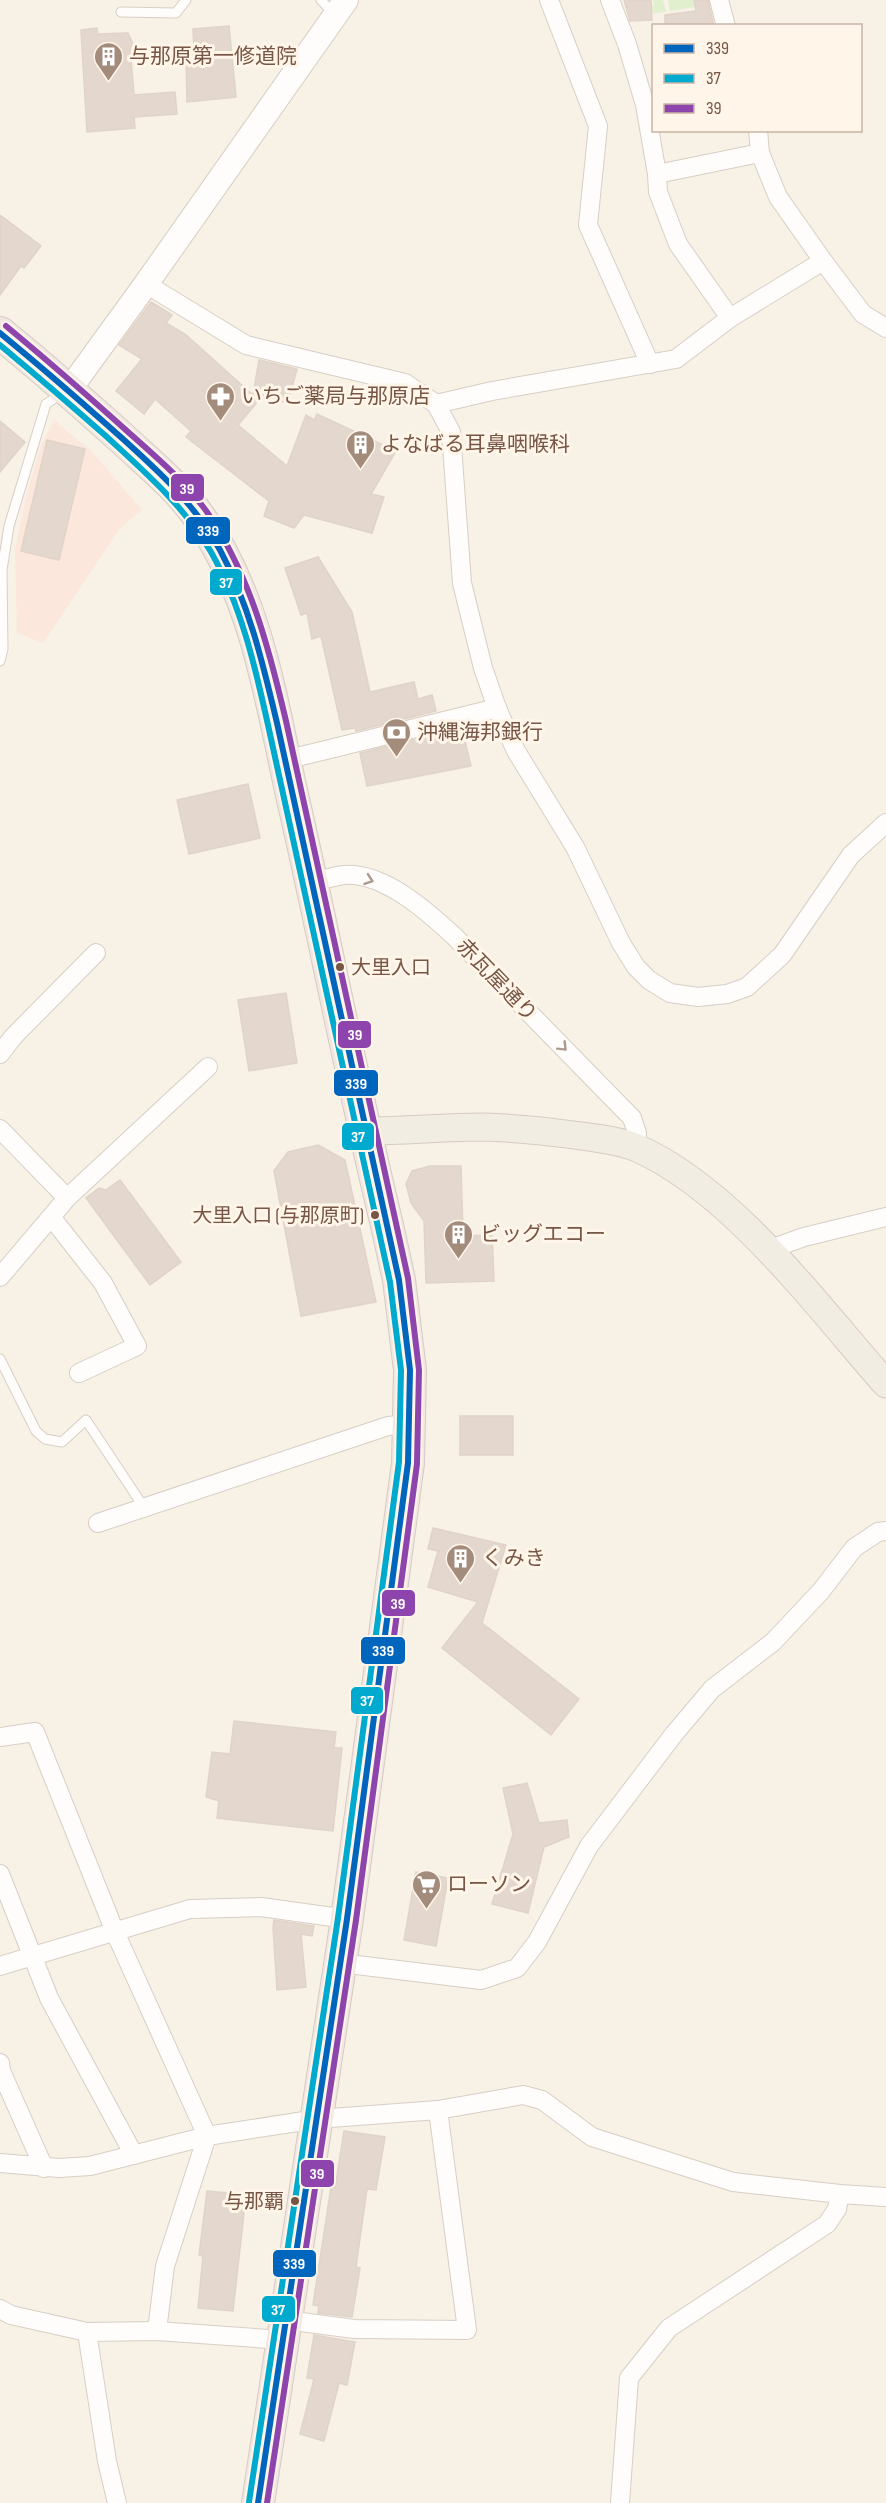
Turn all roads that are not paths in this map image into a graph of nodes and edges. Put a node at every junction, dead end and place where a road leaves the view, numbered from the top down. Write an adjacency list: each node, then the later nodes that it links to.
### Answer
1 (186, 0): 6 (lane)
2 (549, 0): 16 (street)
3 (610, 0): 10 (street)
4 (719, 0): 7 (street)
5 (334, 5): 12 (street)
6 (121, 12)
7 (725, 24)
8 (758, 132): 9 (street)
9 (760, 153): 10 (street); 11 (street)
10 (657, 174): 13 (street)
11 (823, 261): 13 (street); 14 (street)
12 (146, 284): 17 (street); 18 (street)
13 (730, 318): 16 (street)
14 (886, 328)
15 (0, 333): 17 (highway)
16 (650, 364): 18 (street)
17 (69, 390): 19 (lane); 21 (highway)
18 (436, 404): 20 (street)
19 (0, 661)
20 (497, 708): 21 (street); 22 (street)
21 (285, 760): 23 (highway)
22 (886, 823)
23 (312, 882): 28 (highway); 29 (street, 赤瓦屋通り, one-way to 29)
24 (96, 953): 25 (street)
25 (0, 1054)
26 (208, 1067): 30 (street)
27 (0, 1129): 30 (street)
28 (366, 1131): 29 (main road); 38 (highway)
29 (636, 1148): 33 (main road)
30 (67, 1198): 32 (street)
31 (886, 1217): 33 (street)
32 (52, 1218): 34 (street); 36 (street)
33 (768, 1250): 37 (main road)
34 (0, 1277)
35 (0, 1359): 39 (lane)
36 (79, 1373)
37 (886, 1384)
38 (410, 1424): 39 (street); 44 (highway)
39 (146, 1509): 40 (street)
40 (98, 1523)
41 (886, 1531): 47 (street)
42 (0, 1737): 45 (street)
43 (0, 1874): 46 (street)
44 (347, 1919): 45 (street); 47 (highway)
45 (115, 1932): 46 (street); 52 (street)
46 (31, 1956): 48 (street); 53 (street)
47 (340, 1963): 51 (highway)
48 (0, 1966)
49 (0, 2063): 55 (street)
50 (438, 2110): 51 (street); 56 (street); 59 (street)
51 (318, 2119): 52 (street); 59 (highway)
52 (207, 2136): 53 (street); 60 (street)
53 (134, 2155): 55 (street)
54 (0, 2163): 55 (street)
55 (44, 2168)
56 (840, 2194): 57 (street); 64 (street)
57 (886, 2197)
58 (4, 2317): 61 (street)
59 (285, 2330): 60 (street); 63 (highway)
60 (157, 2331): 61 (street)
61 (87, 2332): 62 (street)
62 (117, 2503)
63 (258, 2503)
64 (620, 2503)

